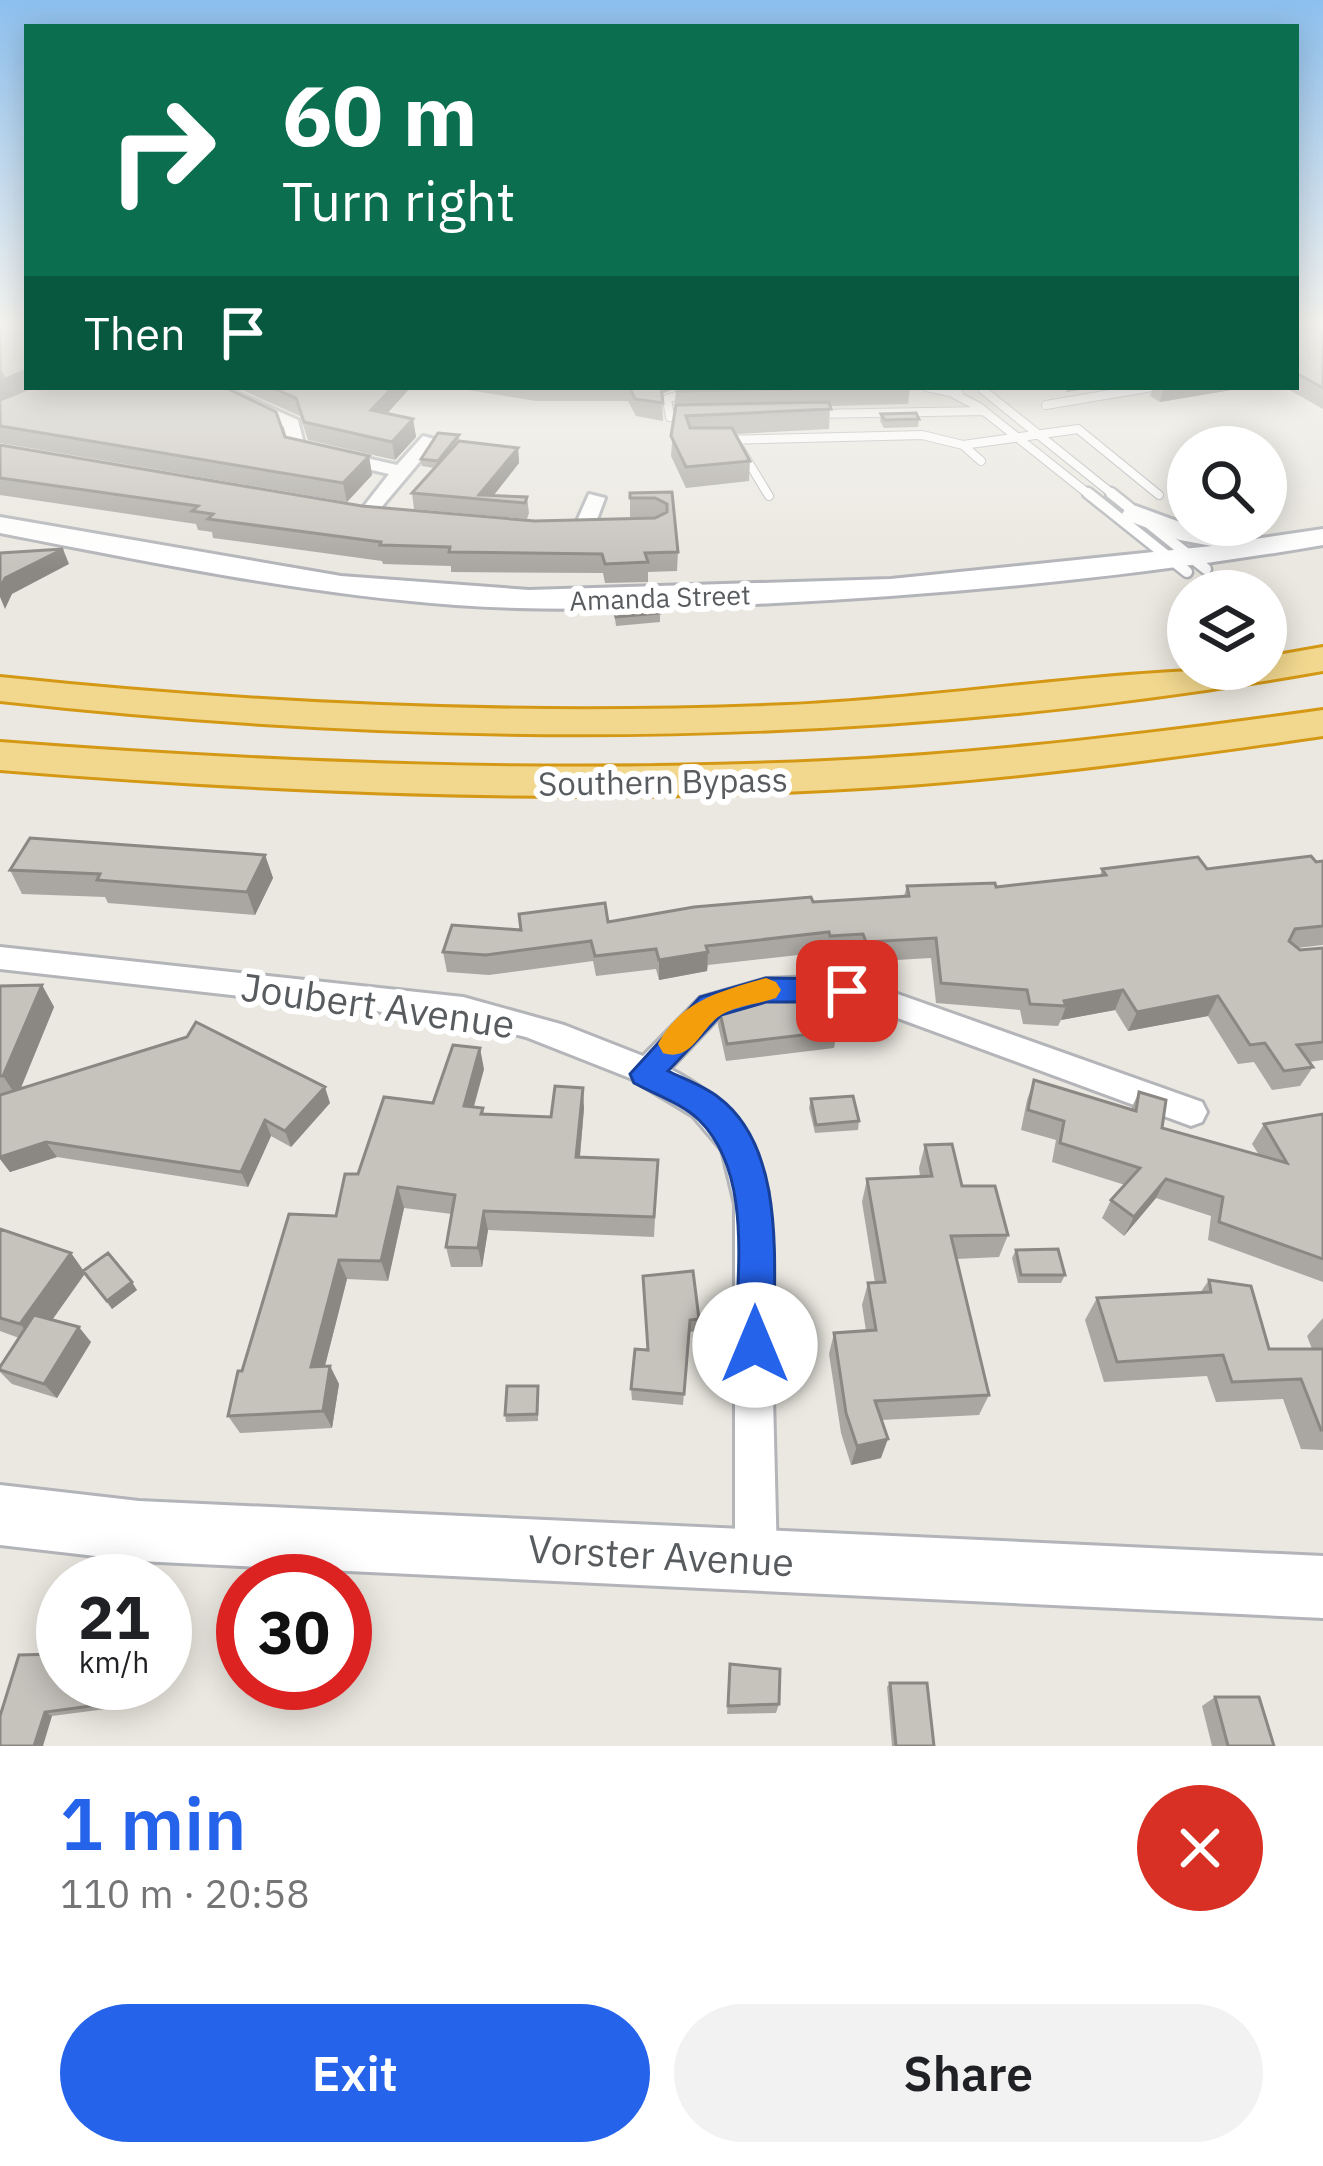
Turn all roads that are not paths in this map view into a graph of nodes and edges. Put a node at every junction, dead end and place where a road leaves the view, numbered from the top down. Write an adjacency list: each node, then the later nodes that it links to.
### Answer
1 (256, 406): 15 (street)
2 (668, 406): 7 (lane)
3 (976, 406): 5 (lane)
4 (1004, 406): 8 (lane)
5 (984, 411): 6 (lane); 9 (lane)
6 (805, 414)
7 (692, 416)
8 (1037, 436): 9 (lane); 18 (lane); 18 (lane)
9 (1019, 439): 13 (lane); 18 (lane)
10 (428, 440): 15 (street)
11 (736, 440): 12 (lane); 13 (lane); 16 (lane)
12 (714, 441)
13 (963, 445): 14 (lane)
14 (981, 461)
15 (400, 471): 20 (street)
16 (769, 496)
17 (596, 498): 24 (street)
18 (1139, 509): 28 (street); 31 (lane); 31 (lane); 32 (street)
19 (343, 511): 20 (street)
20 (366, 515): 21 (street)
21 (409, 519)
22 (0, 525): 30 (street, Amanda Street)
23 (560, 530): 24 (street)
24 (583, 530): 25 (street)
25 (607, 530)
26 (0, 535): 30 (street, Amanda Street)
27 (1323, 537): 28 (street, Amanda Street)
28 (1293, 542): 31 (street, Amanda Street)
29 (1323, 548): 31 (street, Amanda Street)
30 (122, 552): 31 (street, Amanda Street); 32 (street, Amanda Street)
31 (1190, 564): 32 (street, Amanda Street)
32 (1046, 572)
33 (1323, 659): 34 (highway, Southern Bypass)
34 (1287, 665)
35 (1167, 683): 36 (highway, Southern Bypass)
36 (0, 689)
37 (1323, 723): 38 (highway, Southern Bypass)
38 (0, 756)
39 (0, 958): 40 (street, Joubert Avenue)
40 (646, 1074): 41 (street); 43 (street, Joubert Avenue)
41 (1191, 1112)
42 (3, 1523): 43 (street, Vorster Avenue)
43 (756, 1559): 44 (street, Vorster Avenue)
44 (1323, 1587)

